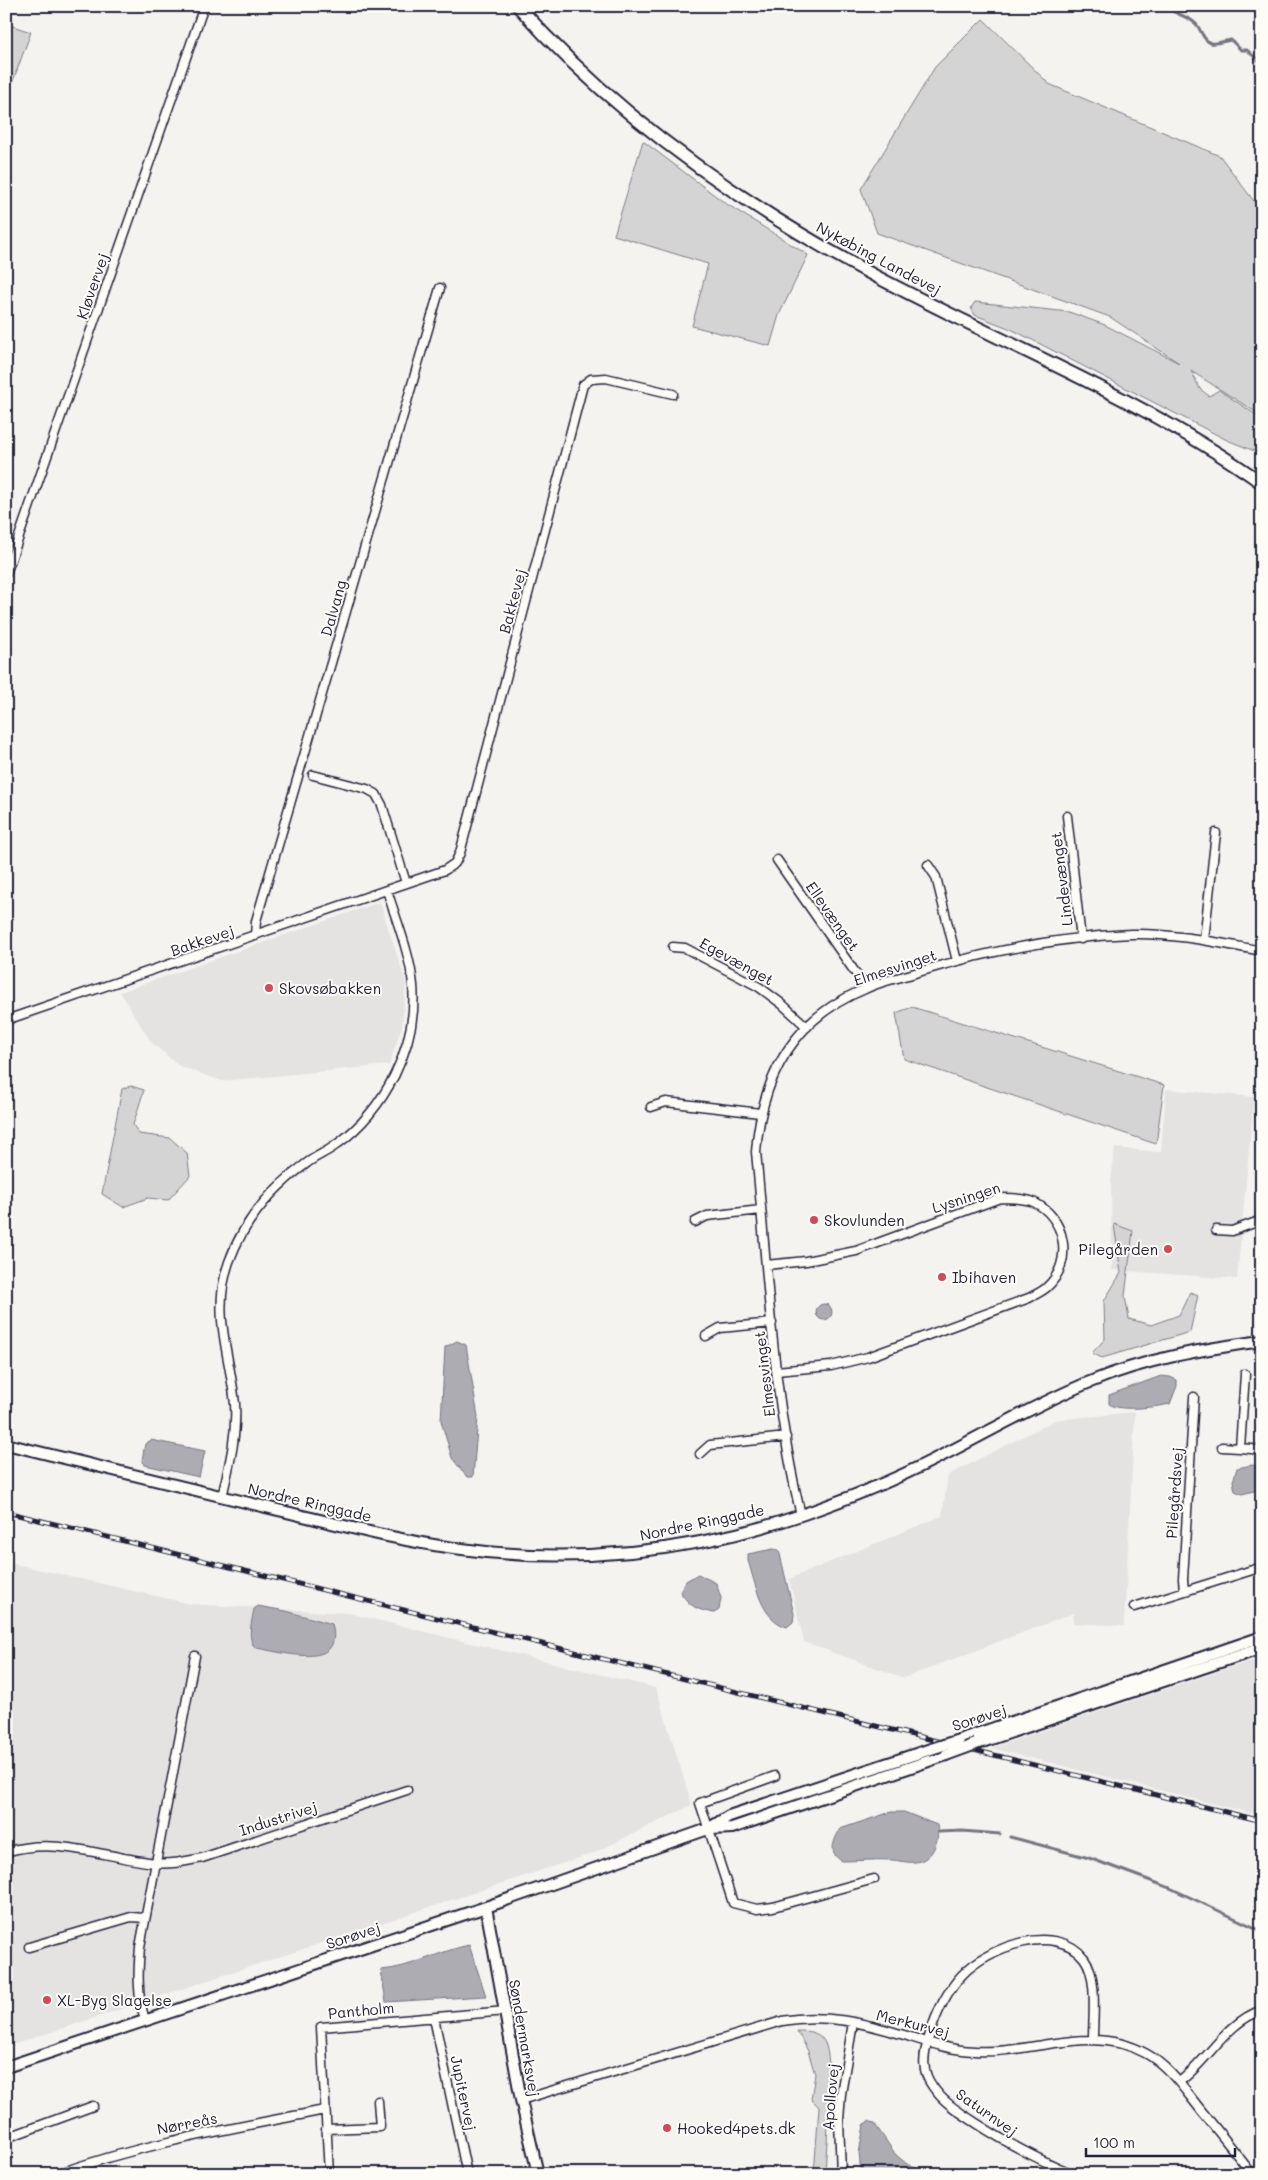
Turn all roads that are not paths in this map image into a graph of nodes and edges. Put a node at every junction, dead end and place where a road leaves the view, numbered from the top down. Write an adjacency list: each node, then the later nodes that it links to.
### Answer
1 (204, 6): 6 (street, Kløvervej)
2 (518, 6): 5 (main road, Nykøbing Landevej)
3 (440, 288): 14 (street, Dalvang)
4 (673, 394): 12 (street, Bakkevej)
5 (1262, 483)
6 (6, 574)
7 (313, 775): 12 (street)
8 (1067, 816): 15 (street, Lindevænget)
9 (1216, 833): 16 (street)
10 (777, 860): 20 (street, Ellevænget)
11 (928, 865): 19 (street)
12 (406, 883): 13 (street, Bakkevej)
13 (387, 890): 14 (street, Bakkevej); 42 (street)
14 (255, 936): 21 (street, Bakkevej)
15 (1081, 939): 16 (street, Elmesvinget); 19 (street, Elmesvinget)
16 (1204, 940): 18 (street, Elmesvinget)
17 (673, 947): 22 (street, Egevænget)
18 (1262, 950)
19 (957, 961): 20 (street, Elmesvinget)
20 (866, 988): 22 (street, Elmesvinget)
21 (6, 1020)
22 (807, 1027): 24 (street, Elmesvinget)
23 (651, 1107): 24 (street)
24 (760, 1113): 25 (street, Elmesvinget)
25 (761, 1210): 27 (street); 29 (street, Elmesvinget)
26 (1262, 1220): 28 (street)
27 (695, 1222)
28 (1216, 1230)
29 (766, 1265): 30 (street, Elmesvinget); 33 (street, Lysningen)
30 (772, 1323): 31 (street); 33 (street, Elmesvinget)
31 (706, 1336)
32 (1262, 1341): 43 (street, Nordre Ringgade)
33 (776, 1372): 36 (street, Elmesvinget)
34 (1245, 1374): 39 (street)
35 (1194, 1397): 45 (street, Pilegårdsvej)
36 (786, 1437): 41 (street); 43 (street, Elmesvinget)
37 (6, 1444): 42 (street, Nordre Ringgade)
38 (1222, 1447): 39 (street)
39 (1240, 1448): 40 (street)
40 (1262, 1450)
41 (700, 1454)
42 (222, 1497): 43 (street, Nordre Ringgade)
43 (801, 1515)
44 (1262, 1567): 45 (street)
45 (1184, 1591): 46 (street)
46 (1134, 1606)
47 (1262, 1638): 52 (street, Sorøvej, bridge)
48 (1262, 1648): 52 (street, Sorøvej, bridge)
49 (195, 1656): 54 (street)
50 (776, 1776): 52 (street)
51 (407, 1790): 54 (street, Industrivej)
52 (708, 1829): 55 (street); 56 (street, Sorøvej)
53 (6, 1852): 54 (street, Industrivej)
54 (157, 1864): 57 (street)
55 (874, 1879)
56 (486, 1907): 60 (street, Søndermarksvej); 62 (street, Sorøvej)
57 (146, 1918): 58 (street); 62 (street)
58 (29, 1947)
59 (1262, 2010): 67 (street)
60 (506, 2011): 61 (street, Pantholm); 68 (street, Søndermarksvej)
61 (434, 2018): 71 (street, Pantholm); 76 (street, Jupitervej)
62 (145, 2020): 66 (street, Sorøvej)
63 (853, 2023): 65 (street, Merkurvej); 68 (street, Merkurvej); 78 (street, Apollovej)
64 (1093, 2039): 65 (street, Merkurvej); 65 (street, Saturnvej); 67 (street, Merkurvej)
65 (927, 2042): 79 (street, Saturnvej)
66 (6, 2067)
67 (1179, 2082): 80 (street, Merkurvej)
68 (521, 2100): 77 (street, Søndermarksvej)
69 (378, 2101): 72 (street)
70 (93, 2106): 73 (street)
71 (325, 2110): 72 (street, Pantholm); 74 (street, Nørreås)
72 (326, 2129): 75 (street, Pantholm)
73 (6, 2138)
74 (57, 2174)
75 (330, 2174)
76 (467, 2174)
77 (538, 2174)
78 (841, 2174)
79 (1073, 2174)
80 (1252, 2174)

